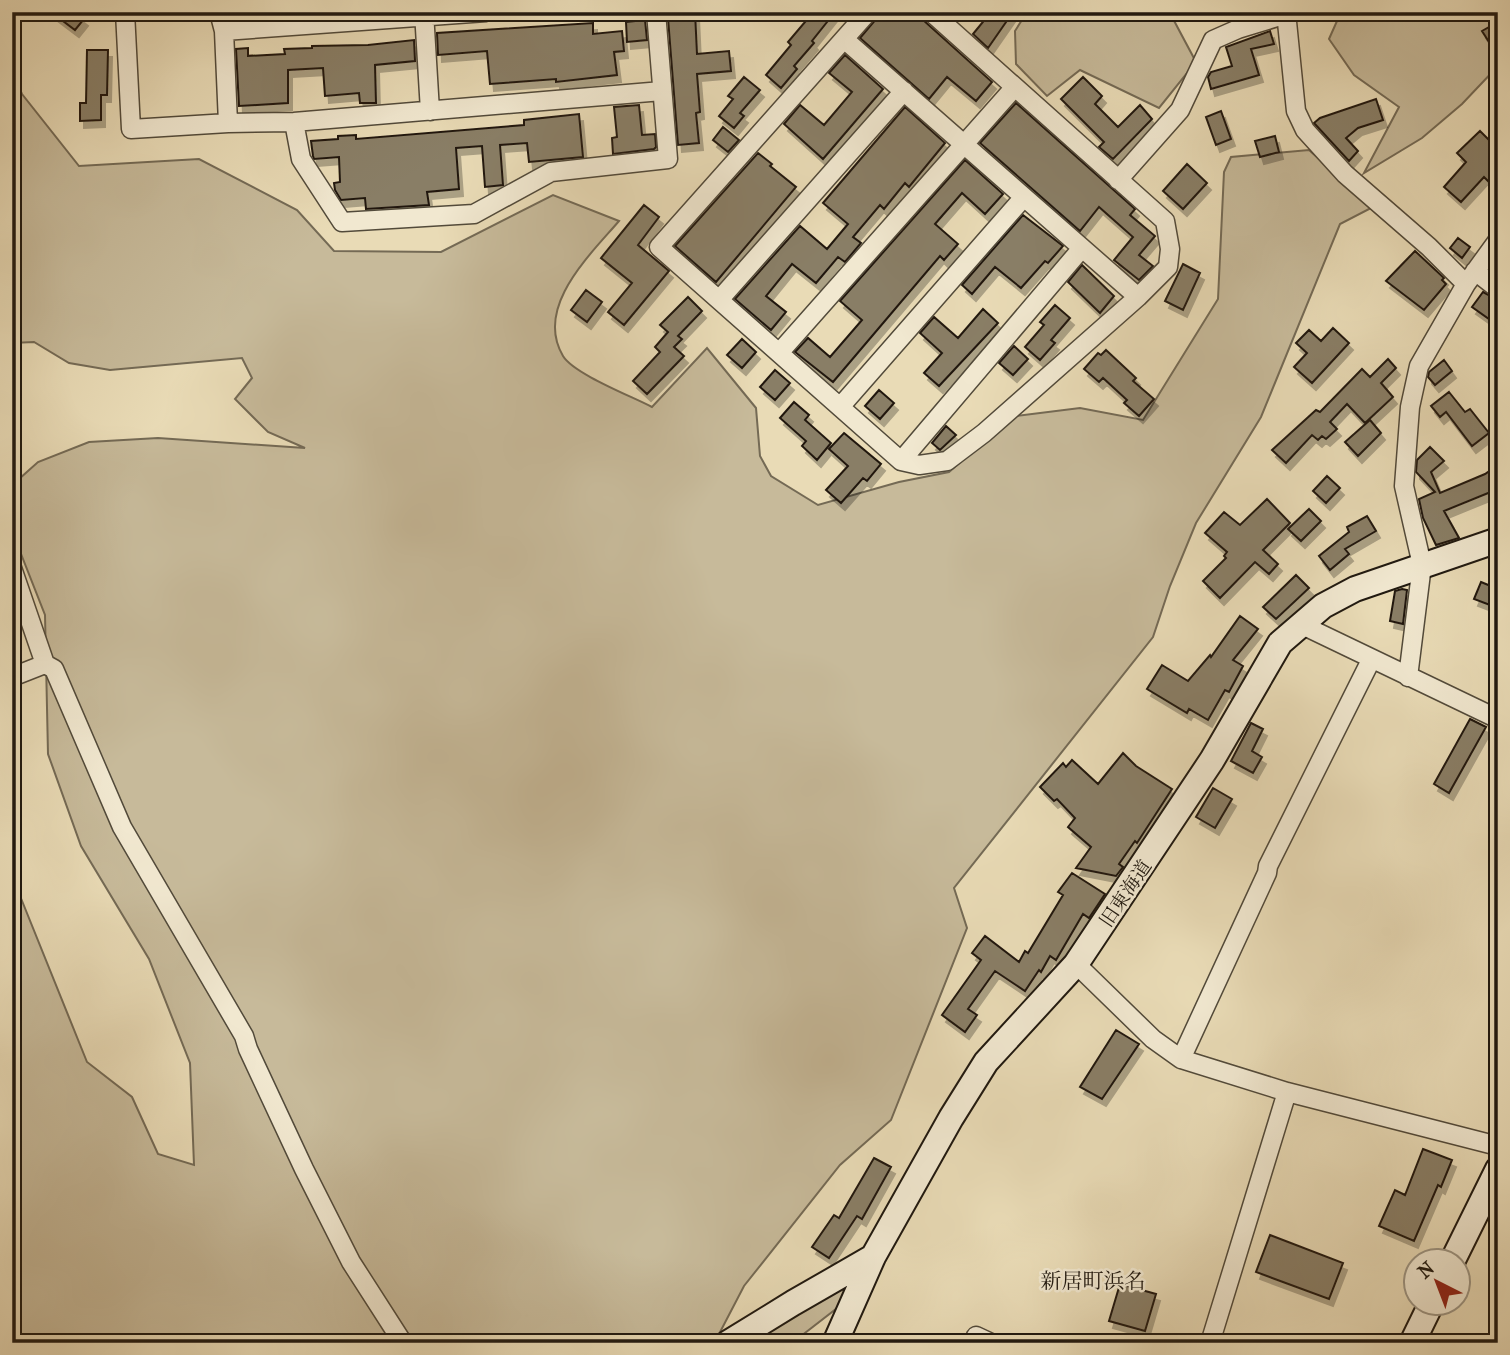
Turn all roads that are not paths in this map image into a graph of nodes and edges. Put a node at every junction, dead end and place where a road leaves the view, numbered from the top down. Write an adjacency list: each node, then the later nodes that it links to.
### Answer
1 (125, 12): 16 (street)
2 (219, 12): 9 (street)
3 (486, 12): 8 (street)
4 (656, 12): 12 (street)
5 (868, 12): 10 (street)
6 (931, 12): 11 (street)
7 (1287, 13): 18 (street); 22 (street)
8 (424, 14): 9 (street); 14 (street)
9 (224, 31): 16 (street)
10 (844, 39): 13 (street); 25 (street)
11 (1014, 88): 17 (street); 18 (street)
12 (662, 91): 14 (street); 15 (street)
13 (904, 91): 17 (street); 25 (street)
14 (430, 111): 15 (street)
15 (294, 122): 16 (street)
16 (228, 123)
17 (964, 145): 19 (street); 26 (street)
18 (1118, 180): 24 (street)
19 (1024, 197): 21 (street); 27 (street)
20 (1498, 240): 22 (street)
21 (1082, 248): 24 (street); 28 (street)
22 (1471, 278): 23 (street); 30 (street)
23 (1498, 289)
24 (1138, 297): 28 (street)
25 (719, 300): 26 (street)
26 (779, 353): 27 (street)
27 (840, 407): 28 (street)
28 (901, 461)
29 (1498, 540): 30 (street, 旧東海道)
30 (1422, 565): 32 (street, 旧東海道); 36 (street)
31 (12, 568): 34 (street)
32 (1300, 624): 33 (street); 38 (street, 旧東海道)
33 (1371, 660): 36 (street); 39 (street)
34 (45, 664): 35 (street); 46 (street)
35 (12, 677)
36 (1408, 677): 37 (street)
37 (1498, 719)
38 (1076, 964): 39 (street); 44 (street, 旧東海道)
39 (1181, 1059): 40 (street)
40 (1287, 1092): 41 (street); 49 (street)
41 (1498, 1146)
42 (1498, 1169): 43 (street)
43 (1460, 1246)
44 (873, 1257): 47 (street); 48 (street, 旧東海道)
45 (1426, 1316): 50 (street)
46 (403, 1343)
47 (728, 1343)
48 (835, 1343)
49 (1210, 1343)
50 (1412, 1343)

